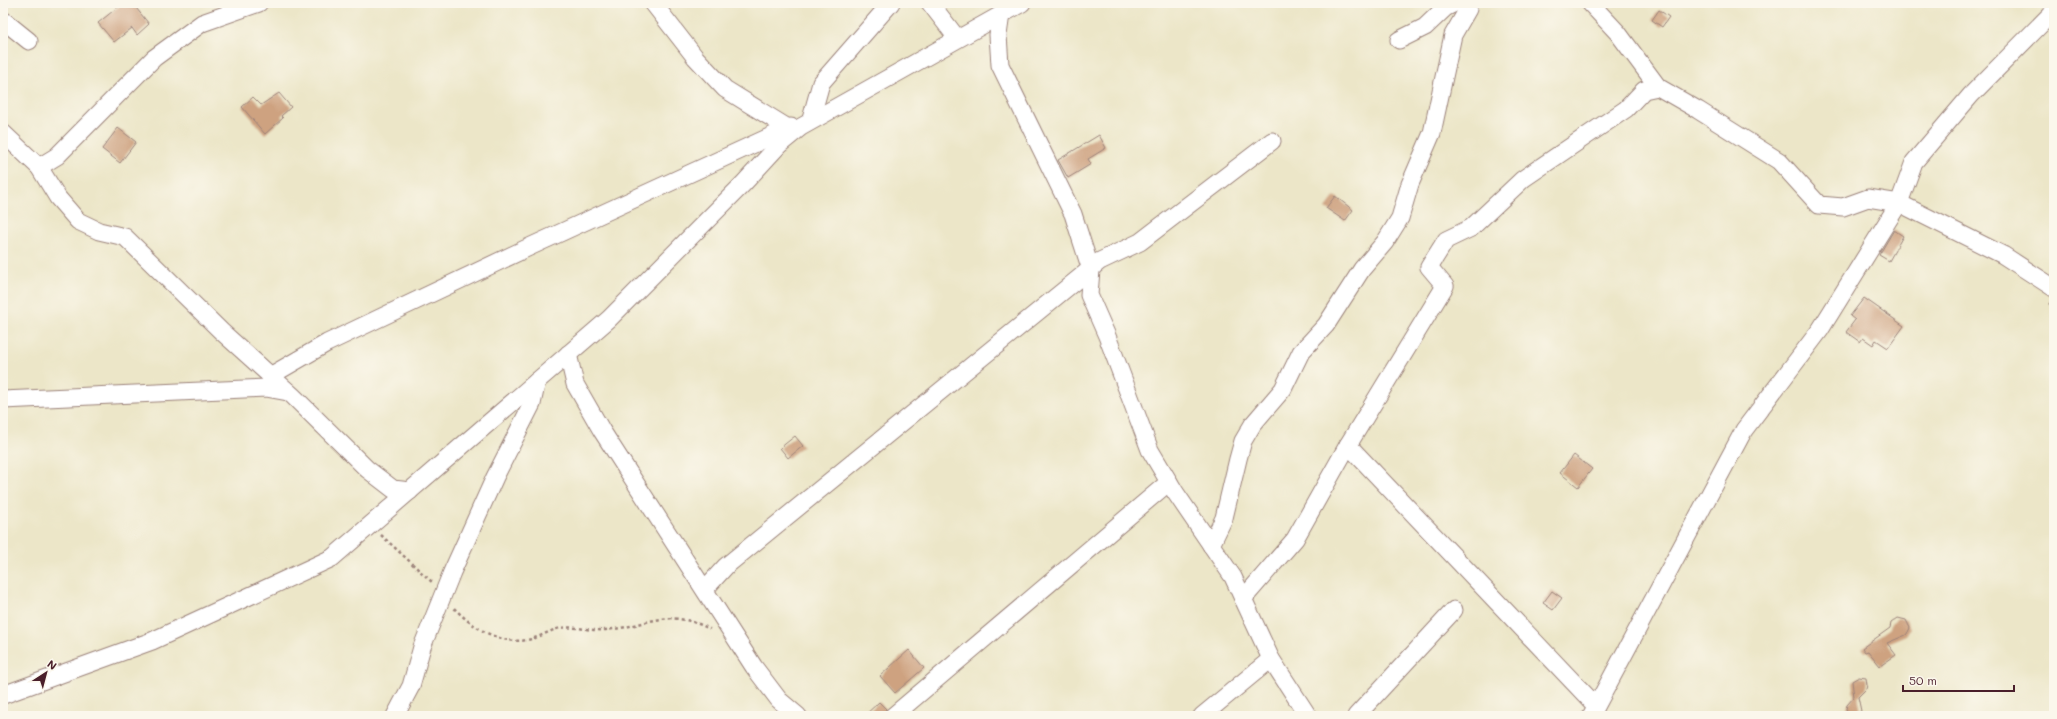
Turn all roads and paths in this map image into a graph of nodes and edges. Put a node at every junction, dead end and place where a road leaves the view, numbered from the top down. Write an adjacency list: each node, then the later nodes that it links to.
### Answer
1 (259, 3): 19 (street)
2 (653, 3): 16 (street)
3 (891, 3): 16 (street)
4 (930, 3): 12 (street)
5 (1022, 3): 10 (street)
6 (1455, 3): 13 (street)
7 (1467, 3): 32 (street)
8 (1590, 3): 15 (street)
9 (2054, 11): 20 (street)
10 (1001, 14): 12 (street); 21 (street)
11 (3, 20): 14 (street)
12 (957, 38): 16 (street)
13 (1399, 40)
14 (29, 41)
15 (1658, 87): 20 (street); 28 (street)
16 (800, 125): 23 (street); 24 (street)
17 (3, 133): 19 (street)
18 (1272, 141): 21 (street)
19 (38, 167): 24 (street)
20 (1899, 203): 22 (street); 40 (street)
21 (1091, 270): 29 (street); 33 (street)
22 (2054, 288)
23 (568, 354): 25 (street); 33 (street)
24 (270, 376): 26 (street)
25 (537, 381): 30 (street); 34 (street)
26 (293, 396): 27 (street); 30 (street)
27 (3, 400)
28 (1348, 445): 35 (street); 40 (street)
29 (1169, 482): 32 (street); 43 (street)
30 (410, 491): 31 (street)
31 (370, 526): 34 (path); 39 (street)
32 (1211, 545): 35 (street)
33 (705, 589): 42 (street)
34 (443, 596): 37 (path); 41 (street)
35 (1243, 599): 38 (street)
36 (1454, 610): 46 (street)
37 (715, 633)
38 (1271, 659): 44 (street); 45 (street)
39 (3, 694)
40 (1594, 711)
41 (395, 716)
42 (798, 716)
43 (893, 716)
44 (1202, 716)
45 (1308, 716)
46 (1356, 716)

